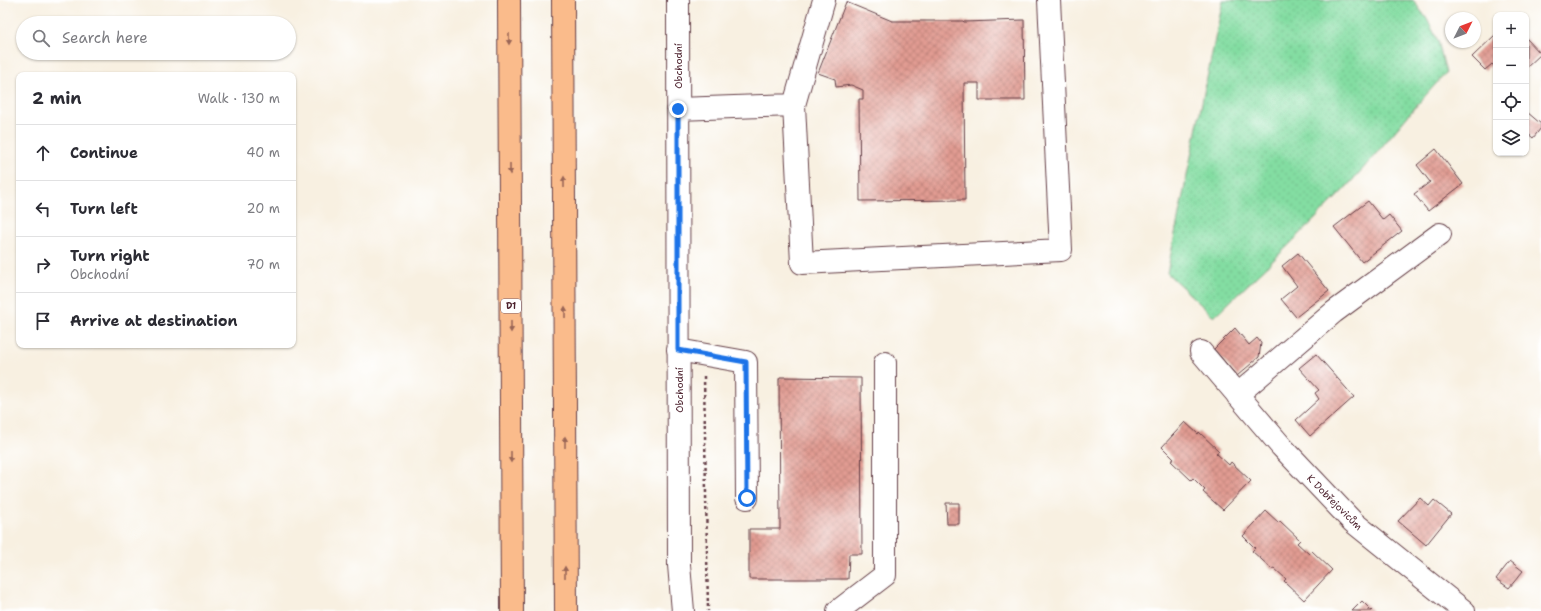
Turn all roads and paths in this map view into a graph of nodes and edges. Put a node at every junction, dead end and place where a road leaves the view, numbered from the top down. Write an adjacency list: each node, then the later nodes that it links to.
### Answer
1 (509, 0): 15 (highway, D1, one-way to 15)
2 (563, 0): 16 (highway, one-way to 2)
3 (678, 0): 7 (street, Obchodní)
4 (824, 0): 6 (street)
5 (1049, 0): 6 (street)
6 (794, 105): 7 (street)
7 (678, 109): 9 (street, Obchodní)
8 (1440, 234): 13 (street)
9 (678, 350): 11 (street); 17 (street, Obchodní)
10 (1201, 352): 13 (street, K Dobřejovicům)
11 (703, 354): 14 (street); 18 (path)
12 (885, 363): 19 (street)
13 (1237, 395): 20 (street, K Dobřejovicům)
14 (747, 498)
15 (512, 611)
16 (566, 611)
17 (683, 611)
18 (708, 611)
19 (838, 611)
20 (1464, 611)

